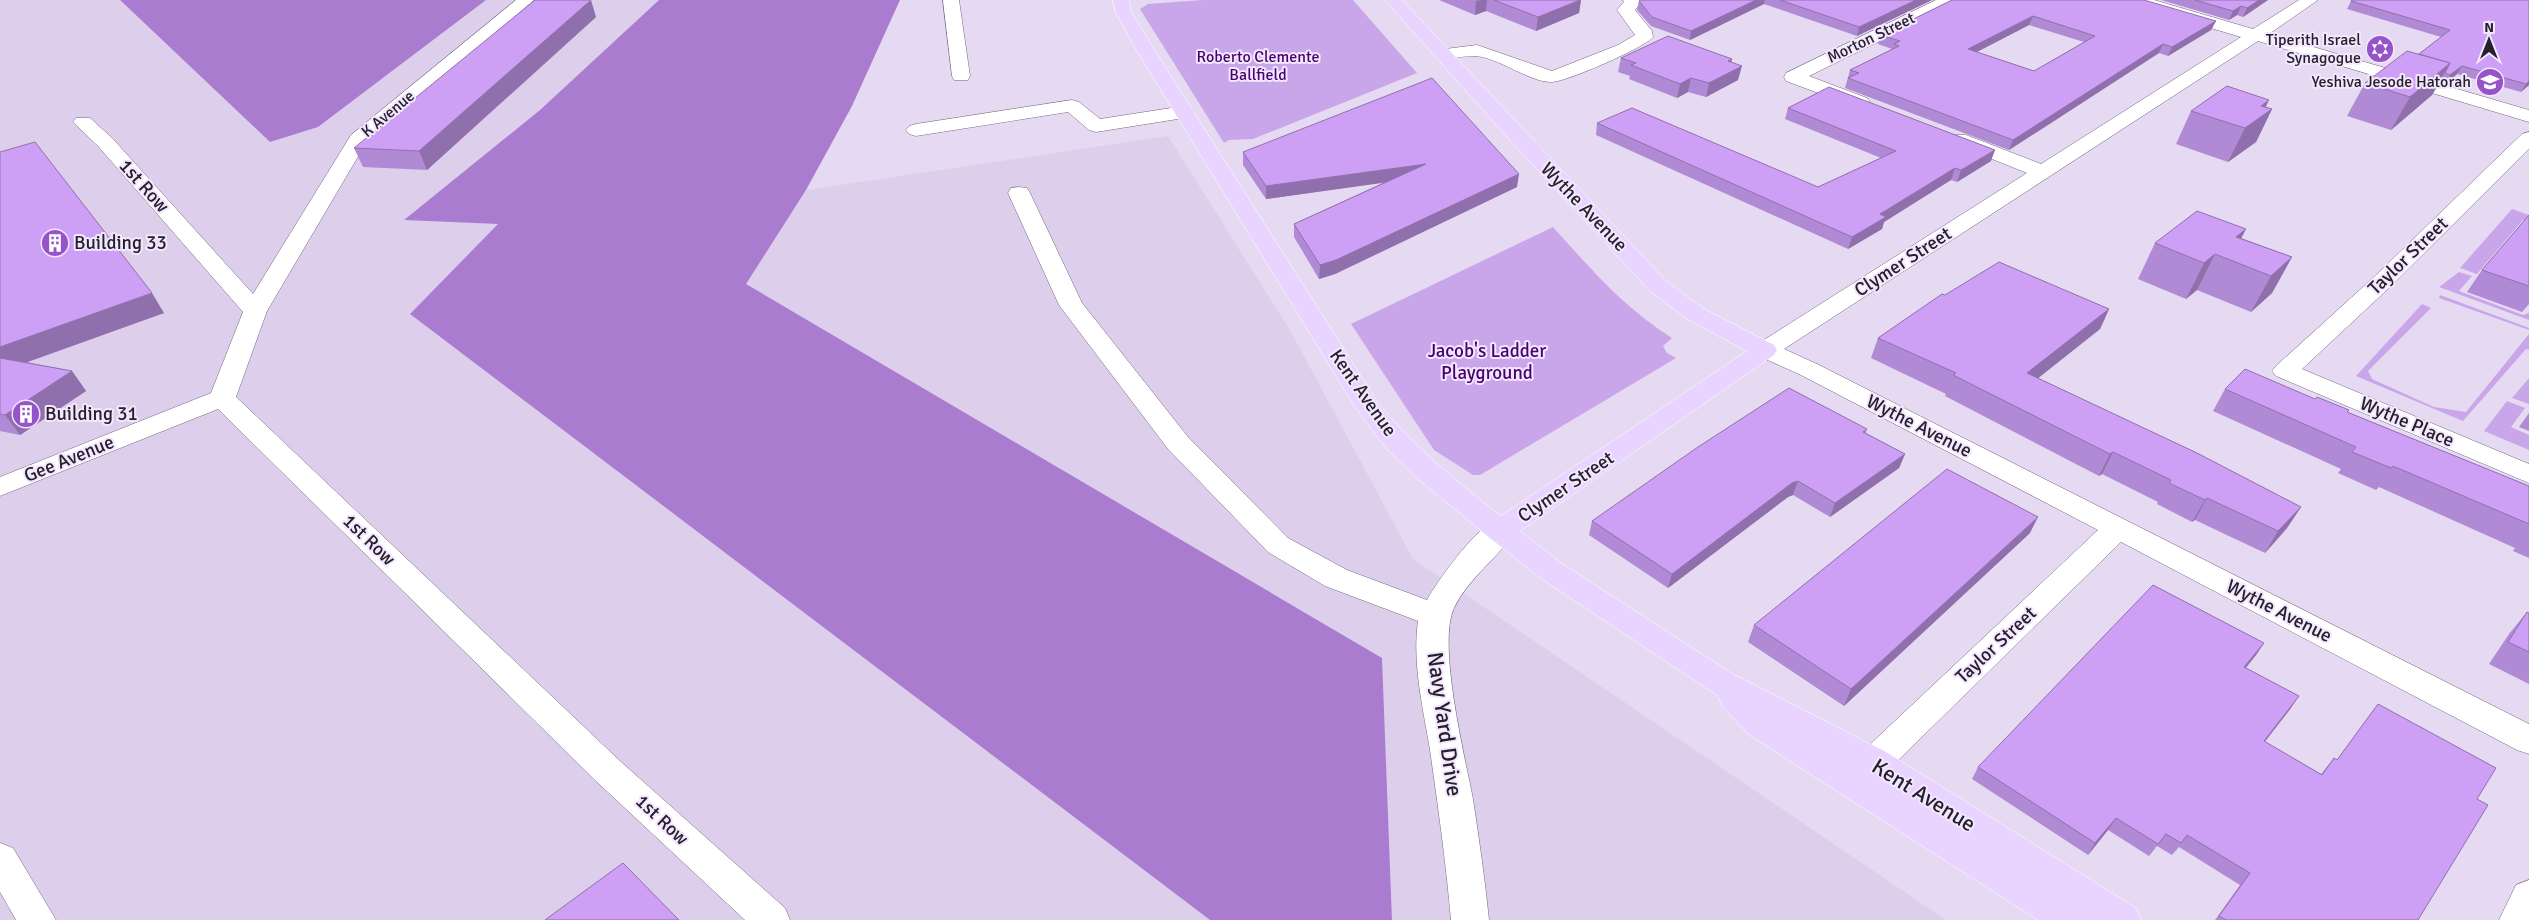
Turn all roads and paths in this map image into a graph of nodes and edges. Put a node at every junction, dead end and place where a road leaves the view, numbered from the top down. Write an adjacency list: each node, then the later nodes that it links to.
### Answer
1 (526, 0): 21 (street, K Avenue)
2 (950, 0): 11 (street)
3 (1120, 0): 13 (main road, Kent Avenue)
4 (1393, 0): 10 (main road, Wythe Avenue)
5 (1631, 0): 10 (street)
6 (1949, 0): 12 (street, Morton Street)
7 (2136, 0): 9 (street)
8 (2310, 0): 9 (street, Clymer Street)
9 (2256, 35): 14 (street); 19 (street, Clymer Street)
10 (1443, 54): 22 (main road, Wythe Avenue)
11 (961, 76)
12 (1876, 108)
13 (1184, 112): 16 (street); 28 (main road, Kent Avenue)
14 (2529, 116)
15 (84, 122): 21 (street, 1st Row)
16 (916, 130)
17 (1941, 133): 19 (street)
18 (2529, 138): 23 (street, Taylor Street)
19 (2044, 172): 22 (street, Clymer Street)
20 (1019, 193): 29 (street)
21 (255, 311): 24 (street)
22 (1765, 350): 27 (street, Wythe Avenue); 28 (main road, Clymer Street)
23 (2285, 371): 25 (street, Wythe Place)
24 (222, 398): 26 (street, Gee Avenue); 36 (street, 1st Row)
25 (2529, 474)
26 (0, 486)
27 (2118, 528): 31 (street, Wythe Avenue); 32 (street, Taylor Street)
28 (1493, 538): 29 (street, Navy Yard Drive); 30 (main road, Kent Avenue)
29 (1435, 615): 37 (street, Navy Yard Drive)
30 (1719, 682): 32 (main road, Kent Avenue); 38 (main road, Kent Avenue)
31 (2529, 740)
32 (1874, 762): 39 (main road, Kent Avenue)
33 (0, 859): 35 (street)
34 (2529, 897): 40 (street)
35 (37, 920)
36 (771, 920)
37 (1470, 920)
38 (2070, 920)
39 (2122, 920)
40 (2518, 920)

